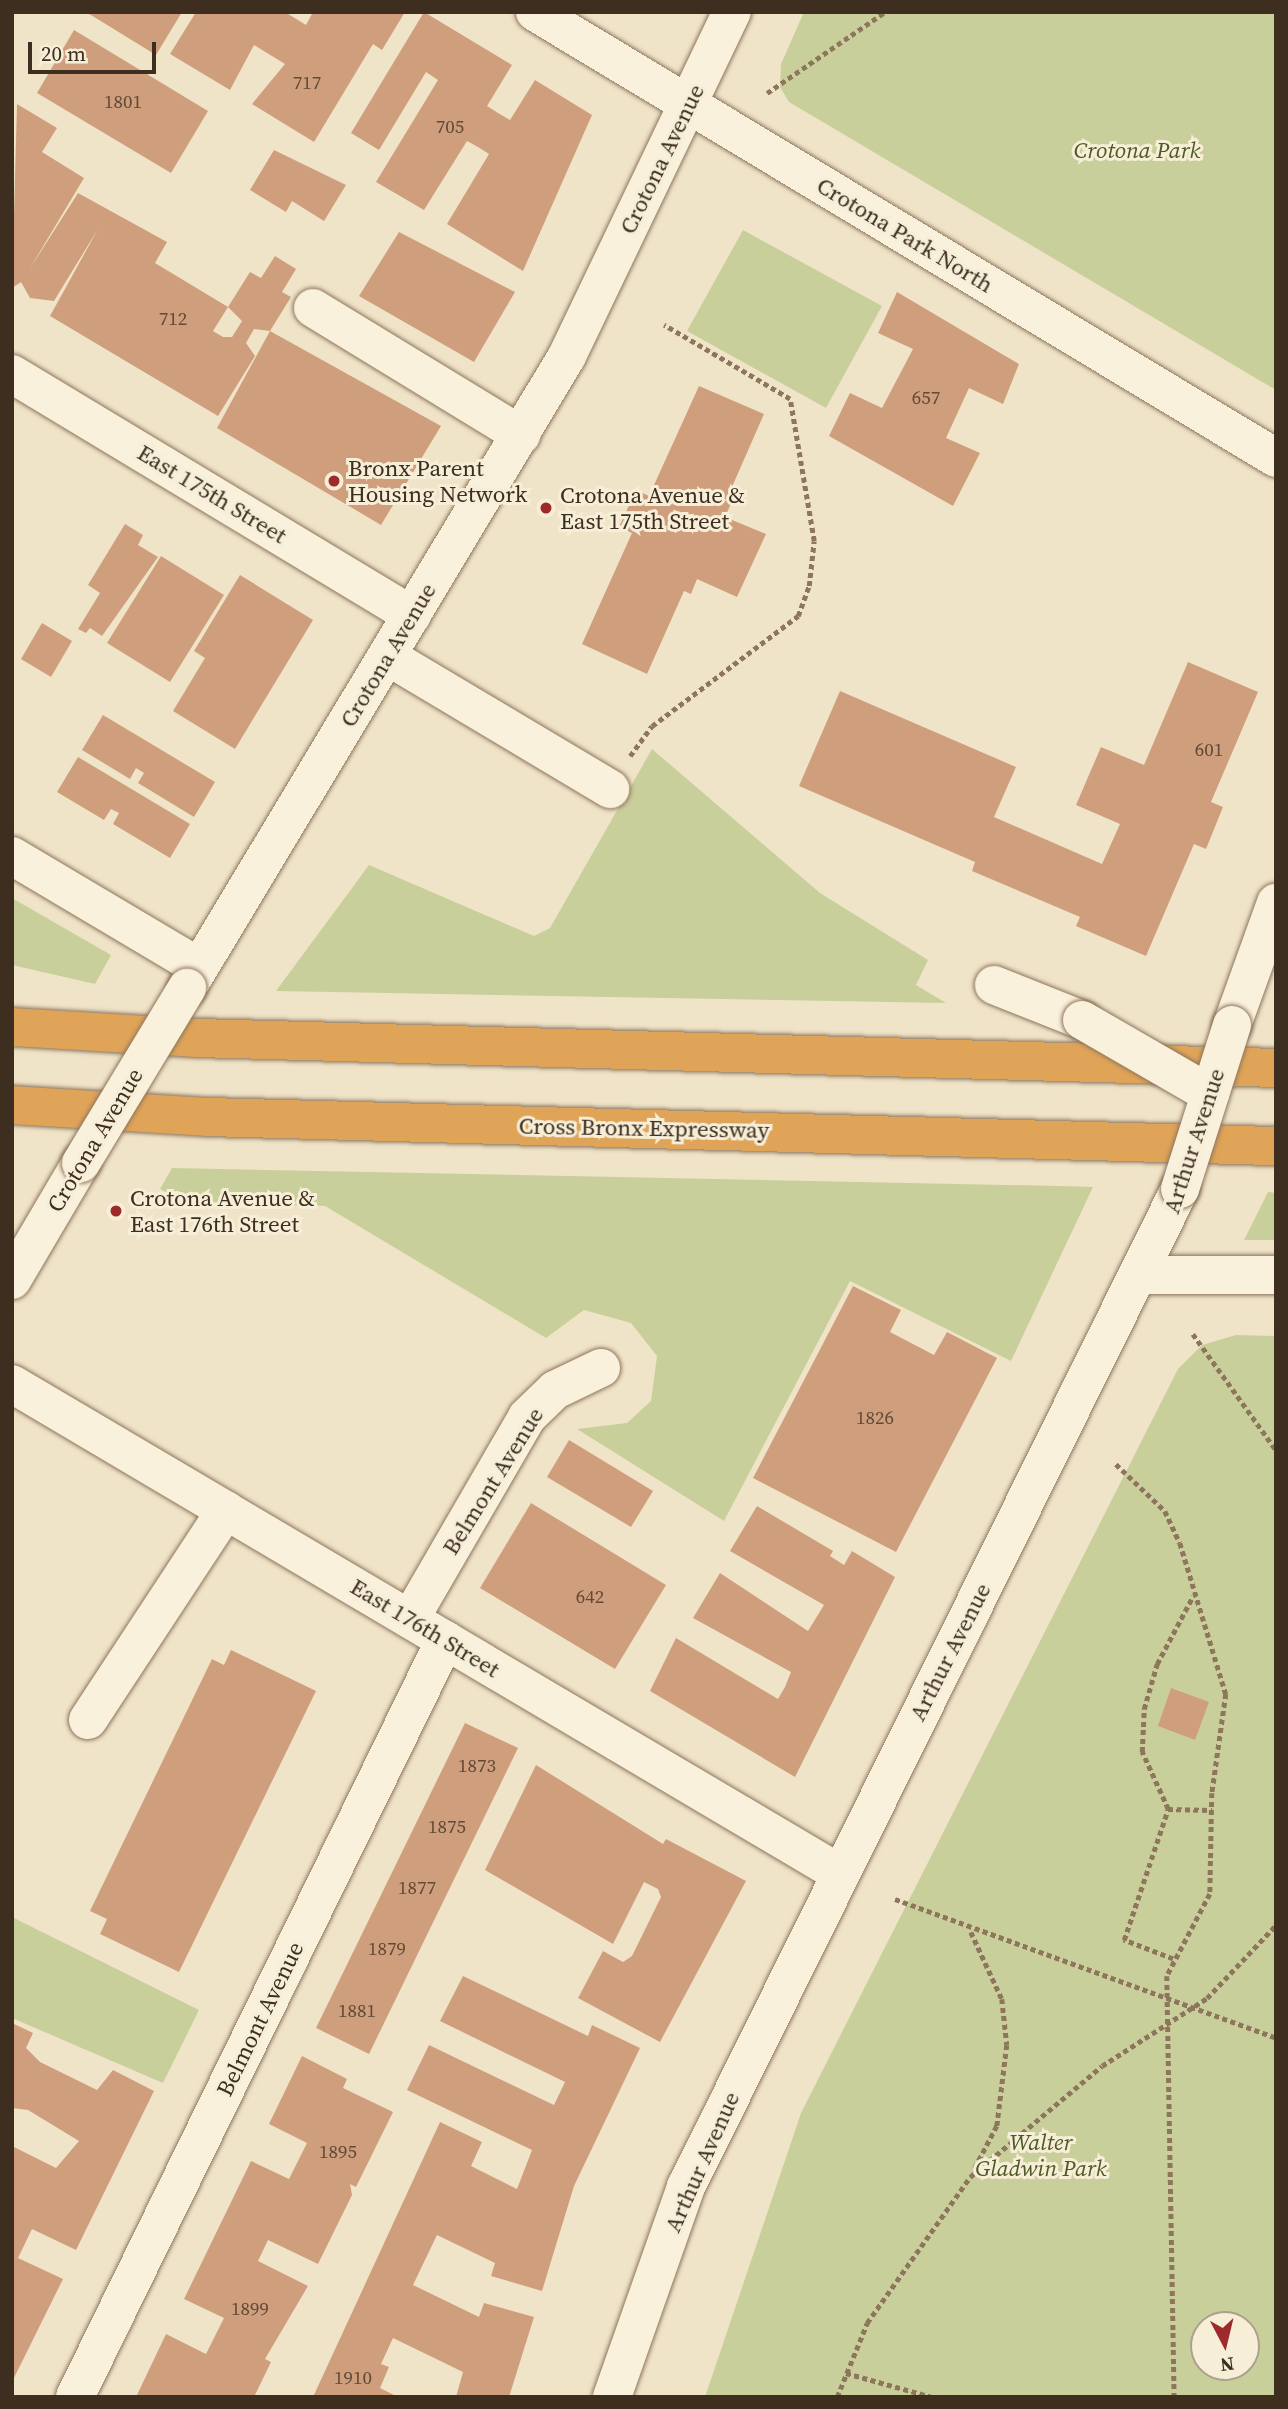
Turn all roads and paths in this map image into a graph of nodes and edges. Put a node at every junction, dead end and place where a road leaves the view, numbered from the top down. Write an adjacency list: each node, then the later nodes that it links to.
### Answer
1 (534, 12): 5 (street, Crotona Park North)
2 (732, 12): 5 (street, Crotona Avenue)
3 (885, 12): 4 (path)
4 (767, 93)
5 (689, 104): 9 (street, Crotona Avenue); 10 (street, Crotona Park North)
6 (313, 308): 9 (street)
7 (664, 324): 13 (path)
8 (12, 374): 11 (street, East 175th Street)
9 (521, 435): 11 (street, Crotona Avenue)
10 (1276, 458)
11 (412, 615): 12 (street, Crotona Avenue)
12 (387, 656): 14 (street); 17 (street, Crotona Avenue)
13 (652, 726)
14 (610, 789)
15 (12, 856): 17 (street)
16 (1276, 903): 21 (street, Arthur Avenue, bridge)
17 (193, 977): 26 (street, Crotona Avenue, bridge)
18 (994, 985): 21 (street, bridge)
19 (12, 1027): 20 (highway)
20 (1276, 1068)
21 (1210, 1094): 24 (street, Arthur Avenue, bridge)
22 (12, 1105): 23 (highway, Cross Bronx Expressway)
23 (1276, 1146)
24 (1143, 1275): 25 (street); 39 (street, Arthur Avenue)
25 (1276, 1275)
26 (12, 1280)
27 (1193, 1334): 30 (path)
28 (601, 1368): 34 (street, Belmont Avenue)
29 (12, 1384): 32 (street, East 176th Street)
30 (1276, 1450)
31 (1116, 1464): 33 (path)
32 (226, 1510): 34 (street, East 176th Street); 36 (street)
33 (1193, 1595): 37 (path); 38 (path)
34 (410, 1619): 35 (street, East 176th Street)
35 (445, 1640): 39 (street, East 176th Street); 50 (street, Belmont Avenue)
36 (88, 1720)
37 (1168, 1809): 38 (path); 43 (path)
38 (1212, 1810): 43 (path)
39 (837, 1872): 51 (street, Arthur Avenue)
40 (895, 1899): 42 (path)
41 (1276, 1926): 45 (path)
42 (966, 1928): 44 (path); 48 (path)
43 (1173, 1959): 44 (path)
44 (1168, 2000): 45 (path); 46 (path)
45 (1192, 2008): 46 (path); 47 (path)
46 (1172, 2021): 48 (path); 54 (path)
47 (1276, 2038)
48 (970, 2177): 49 (path)
49 (846, 2373): 52 (path); 53 (path)
50 (75, 2397)
51 (612, 2397)
52 (837, 2397)
53 (932, 2397)
54 (1174, 2397)

